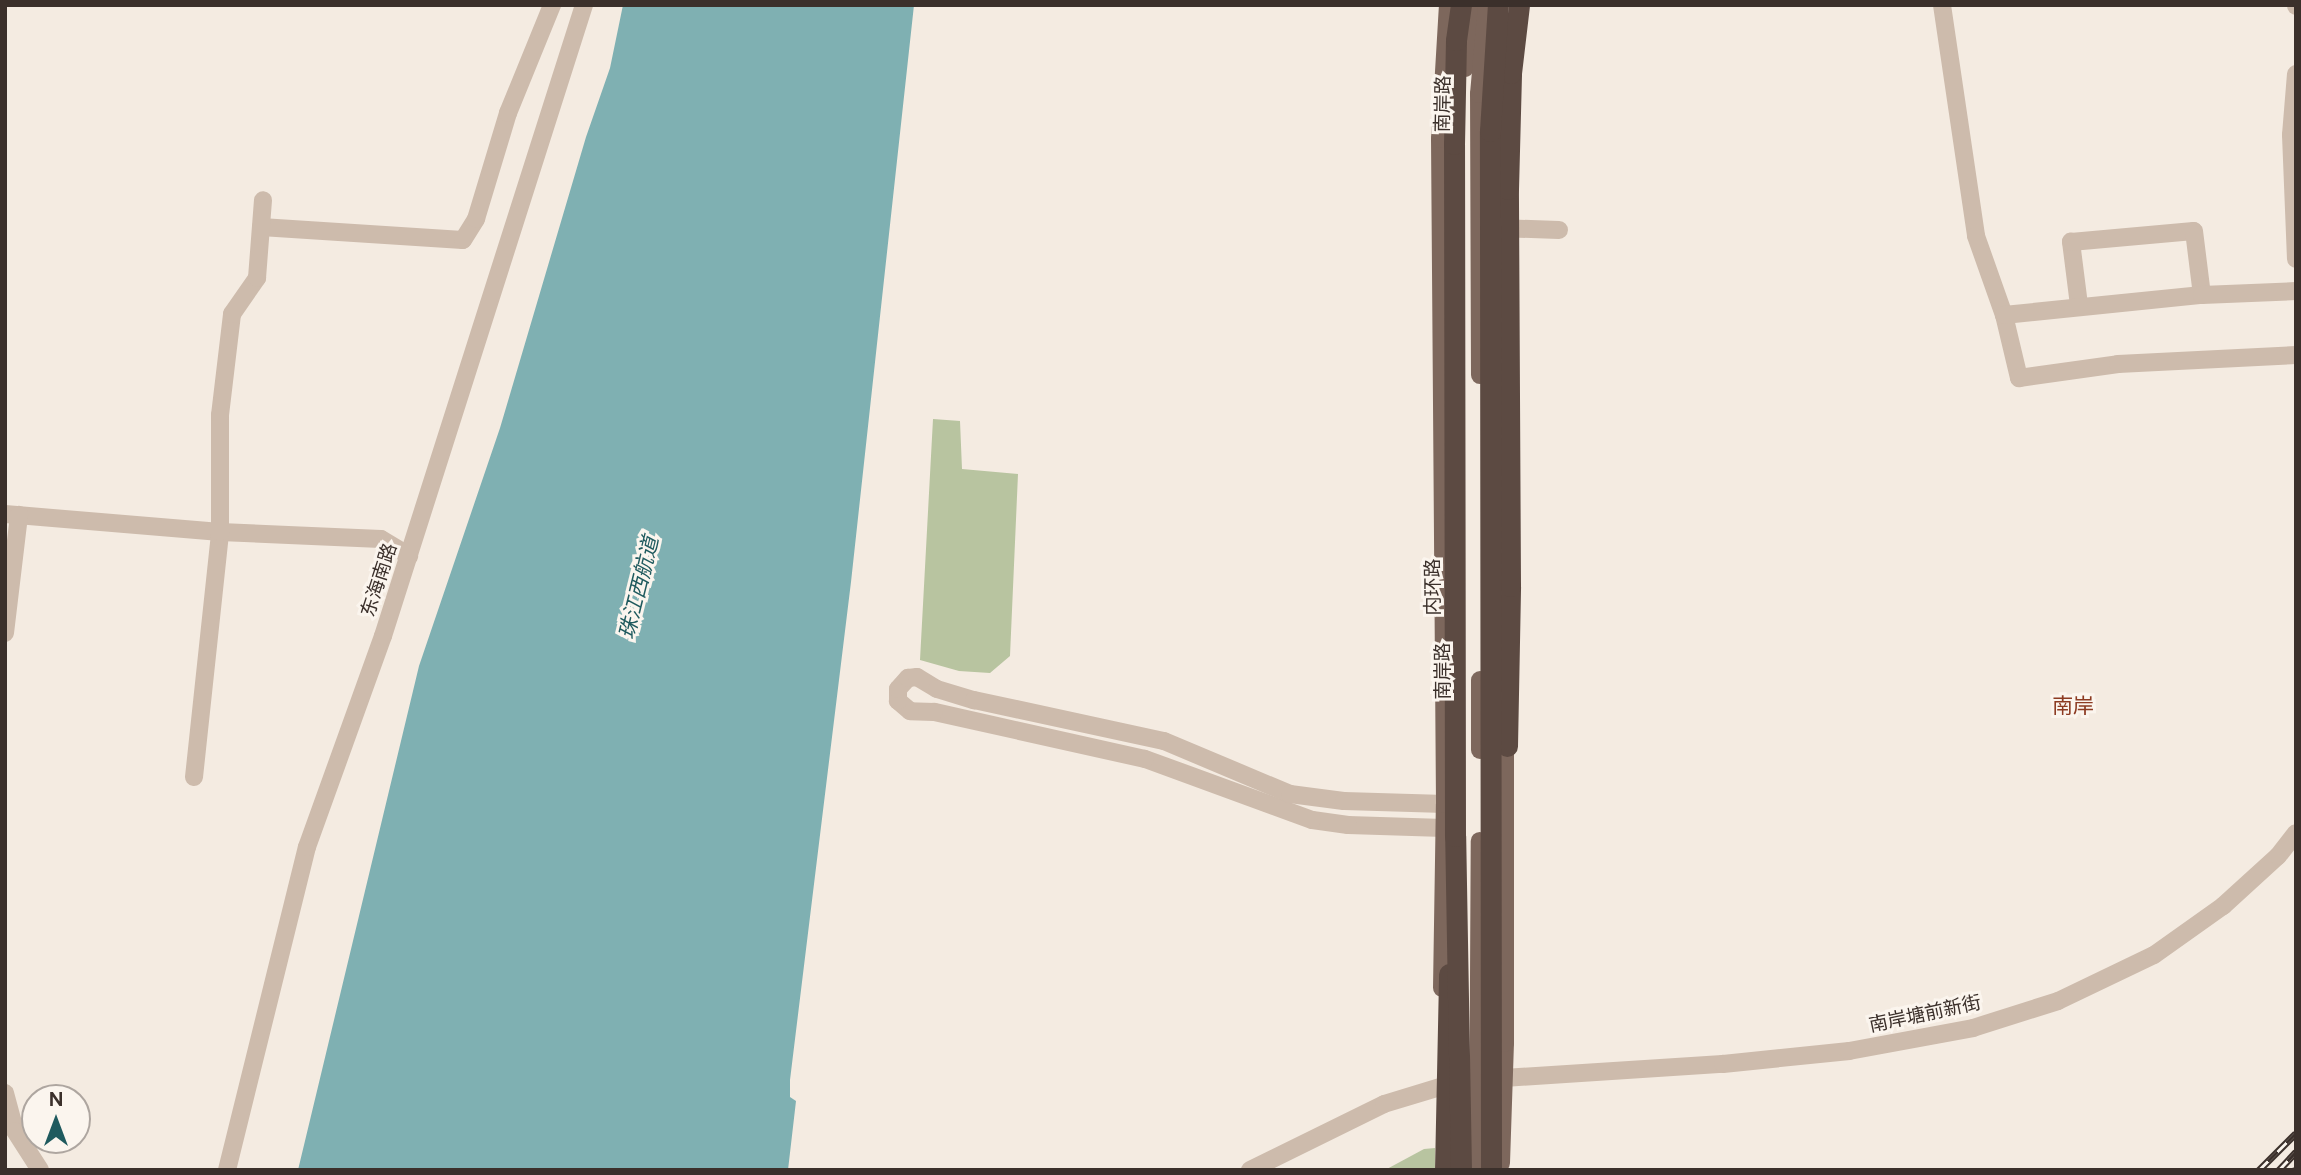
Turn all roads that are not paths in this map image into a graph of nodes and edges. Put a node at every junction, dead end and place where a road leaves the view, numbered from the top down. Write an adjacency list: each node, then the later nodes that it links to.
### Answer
1 (552, 5): 13 (street)
2 (584, 5): 26 (street, 东海南路)
3 (1448, 5): 31 (main road)
4 (1461, 5): 32 (highway, 内环路, bridge)
5 (1471, 5): 43 (main road, 南岸路)
6 (1487, 5): 23 (main road, 南岸路)
7 (1498, 5): 37 (highway, bridge)
8 (1503, 5): 14 (main road)
9 (1518, 5): 29 (highway, bridge)
10 (1942, 5): 20 (street)
11 (2296, 74): 16 (street)
12 (263, 200): 13 (street)
13 (261, 227): 25 (street)
14 (1494, 228): 15 (street); 22 (main road)
15 (1559, 230)
16 (2296, 259)
17 (2296, 291): 18 (street)
18 (2202, 295): 19 (street); 19 (street)
19 (2079, 305): 20 (street)
20 (2004, 314): 21 (street)
21 (2296, 355)
22 (1497, 404): 23 (main road); 29 (main road)
23 (1480, 443): 28 (main road, 南岸路)
24 (12, 514): 25 (street); 27 (street)
25 (220, 532): 26 (street); 30 (street)
26 (409, 556): 40 (street, 东海南路)
27 (5, 633)
28 (1480, 705): 29 (main road); 37 (main road, 南岸路)
29 (1507, 746): 34 (main road)
30 (194, 777)
31 (1445, 804): 32 (main road); 32 (street)
32 (1450, 832): 35 (main road); 42 (highway, bridge); 43 (highway, 内环路, bridge)
33 (2296, 833): 34 (street, 南岸塘前新街)
34 (1504, 1078): 37 (main road); 38 (main road)
35 (1440, 1087): 41 (street); 42 (main road)
36 (5, 1093): 39 (street)
37 (1485, 1114): 38 (highway, bridge); 44 (main road, 南岸路); 45 (highway, bridge)
38 (1501, 1163): 45 (main road)
39 (40, 1170)
40 (227, 1170)
41 (1250, 1170)
42 (1444, 1170)
43 (1460, 1170)
44 (1478, 1170)
45 (1491, 1170)

